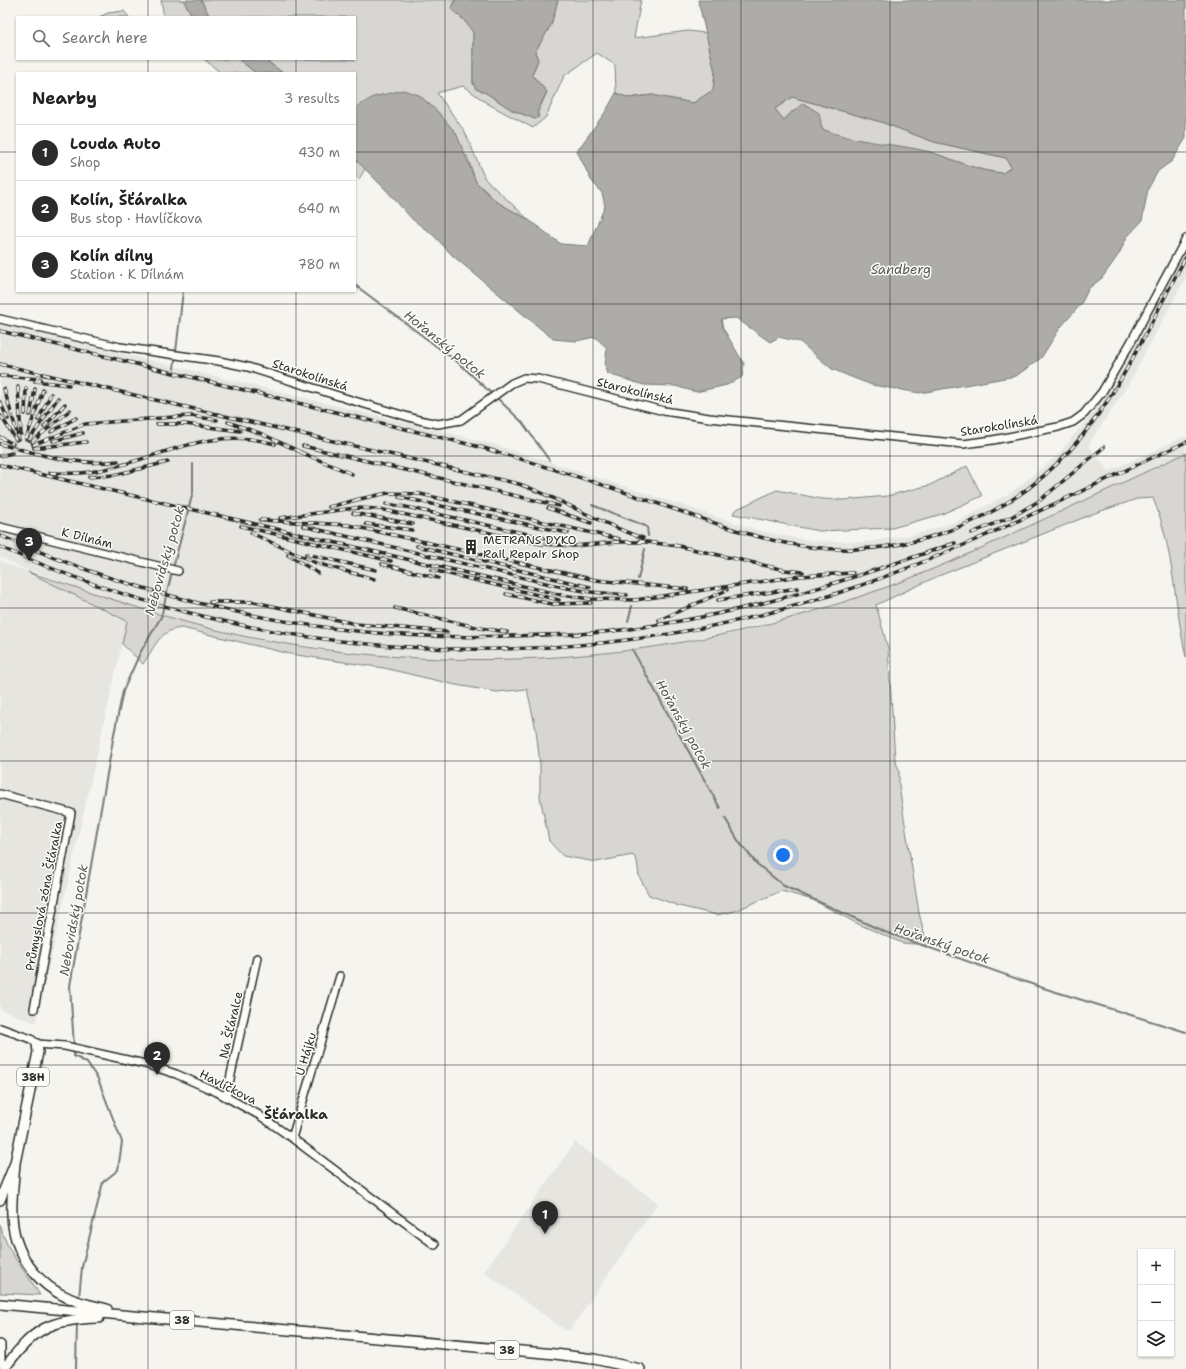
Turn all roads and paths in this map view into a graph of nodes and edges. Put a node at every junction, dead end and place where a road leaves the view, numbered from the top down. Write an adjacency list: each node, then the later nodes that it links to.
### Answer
1 (1186, 239): 2 (street, Starokolínská)
2 (0, 319)
3 (0, 527): 4 (street, K Dílnám)
4 (178, 571)
5 (0, 794): 8 (street, Průmyslová zóna Šťáralka)
6 (257, 958): 11 (street, Na Šťáralce)
7 (340, 976): 12 (street, U Hájku)
8 (34, 1009)
9 (0, 1028): 10 (street, Havlíčkova)
10 (37, 1044): 11 (street, Havlíčkova); 13 (main road, 38H)
11 (226, 1097): 12 (street, Havlíčkova)
12 (292, 1138): 16 (street, Havlíčkova)
13 (15, 1163): 14 (main road); 15 (main road); 18 (main road)
14 (0, 1188)
15 (0, 1200)
16 (435, 1245)
17 (0, 1304): 19 (main road)
18 (85, 1311): 19 (main road); 20 (main road); 20 (main road)
19 (70, 1315): 23 (main road)
20 (140, 1316): 24 (main road, 38)
21 (0, 1345): 22 (main road)
22 (0, 1362)
23 (4, 1369)
24 (640, 1369)

